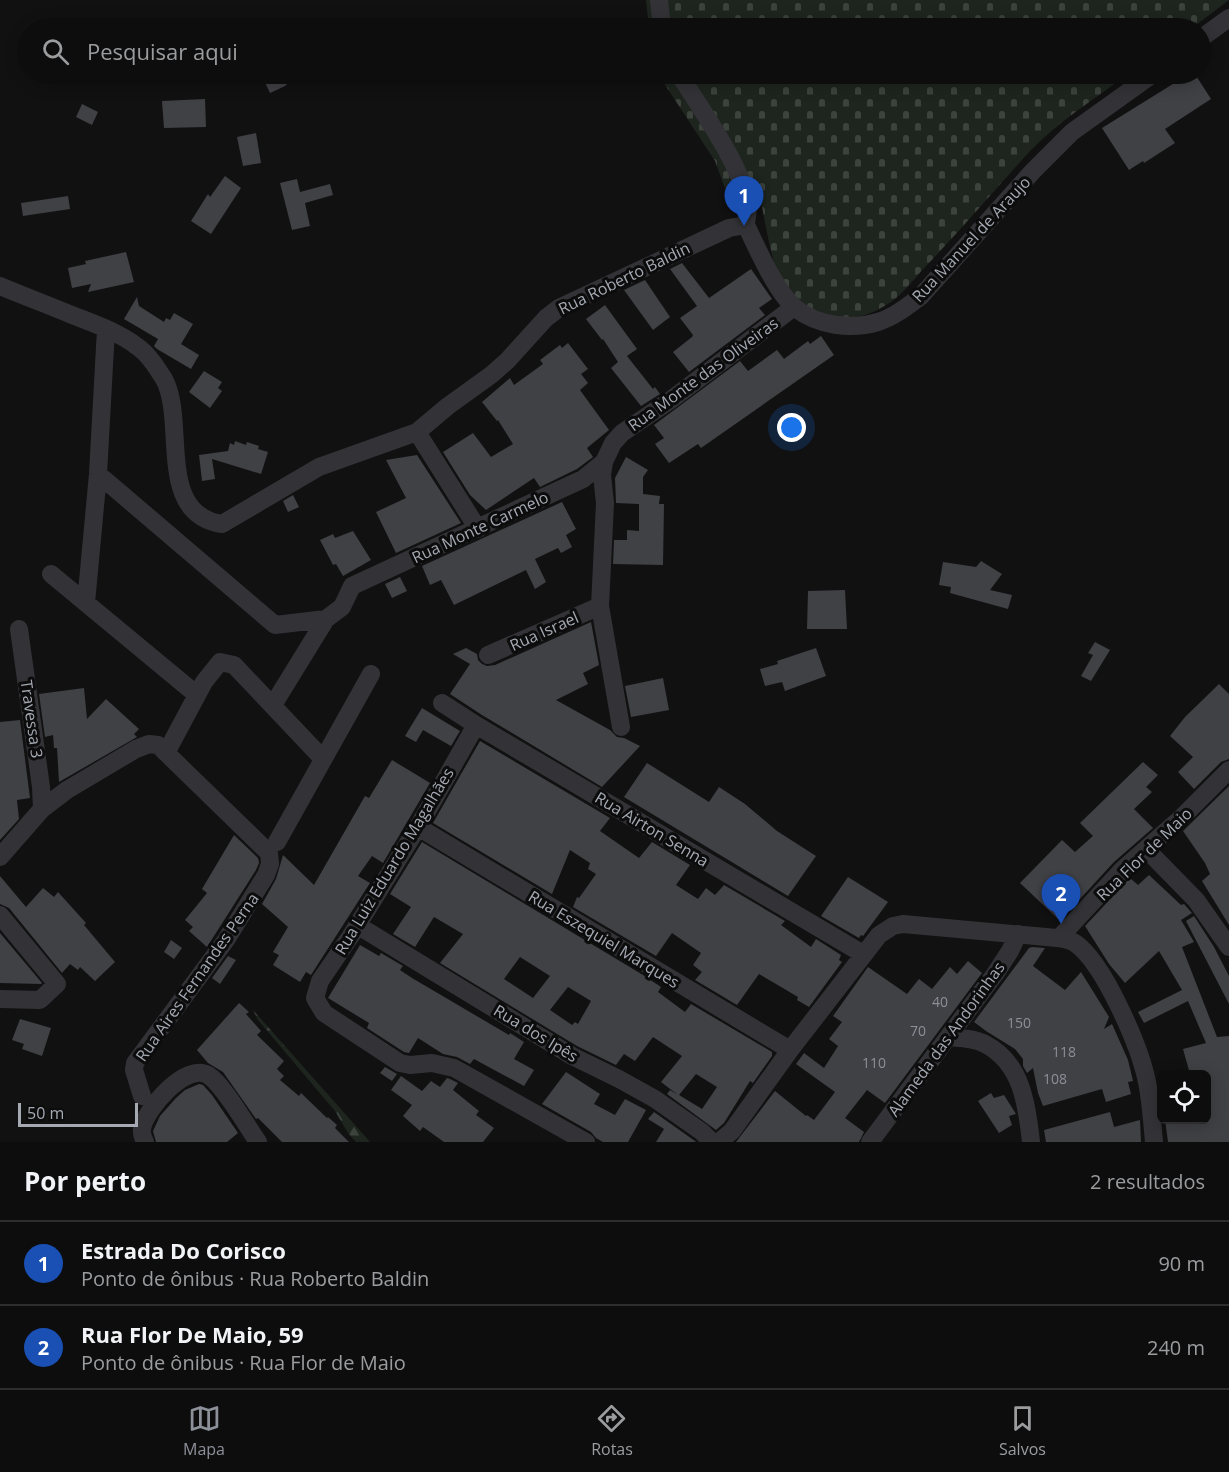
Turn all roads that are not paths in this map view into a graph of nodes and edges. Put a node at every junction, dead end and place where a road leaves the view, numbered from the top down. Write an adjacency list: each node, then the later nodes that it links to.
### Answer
1 (659, 0): 2 (street)
2 (661, 18)
3 (1229, 18): 4 (street)
4 (1211, 31)
5 (686, 84): 7 (street)
6 (1139, 84): 9 (street, Rua Manuel de Araujo)
7 (746, 225): 9 (street); 11 (street, Rua Roberto Baldin)
8 (0, 286): 10 (street, Rua Roberto Baldin)
9 (794, 307): 12 (street, Rua Monte das Oliveiras)
10 (106, 329): 11 (street, Rua Roberto Baldin); 13 (street)
11 (417, 432): 14 (street)
12 (604, 462): 14 (street, Rua Monte Carmelo); 17 (street, Rua Monte das Oliveiras)
13 (98, 474): 16 (street); 18 (street)
14 (478, 529): 18 (street, Rua Monte Carmelo)
15 (51, 574): 16 (street)
16 (86, 603): 22 (street)
17 (600, 606): 20 (street, Rua Israel); 26 (street, Rua Monte das Oliveiras)
18 (326, 619): 24 (street)
19 (20, 629): 30 (street, Travessa 3)
20 (488, 656)
21 (371, 674): 28 (street)
22 (197, 694): 24 (street); 27 (street)
23 (442, 702): 25 (street, Rua Airton Senna)
24 (273, 705): 28 (street)
25 (476, 725): 31 (street, Rua Luiz Eduardo Magalhães); 40 (street, Rua Airton Senna)
26 (621, 727)
27 (166, 753): 30 (street); 44 (street, Rua Aires Fernandes Perna)
28 (323, 759): 32 (street)
29 (1229, 770): 33 (street, Rua Flor de Maio)
30 (42, 809): 34 (street)
31 (418, 827): 36 (street, Rua Luiz Eduardo Magalhães); 43 (street, Rua Eszequiel Marques)
32 (277, 842)
33 (1146, 849): 38 (street, Rua Flor de Maio); 39 (street)
34 (0, 857)
35 (0, 915): 41 (street)
36 (357, 925): 47 (street, Rua Luiz Eduardo Magalhães); 48 (street, Rua dos Ipês)
37 (1017, 934): 38 (street); 40 (street); 42 (street, Alameda das Andorinhas)
38 (1059, 938): 52 (street)
39 (1229, 947)
40 (863, 954): 43 (street)
41 (0, 999)
42 (948, 1037): 50 (street, Alameda das Andorinhas); 51 (street)
43 (790, 1050): 49 (street)
44 (142, 1096)
45 (145, 1142): 46 (street)
46 (258, 1142)
47 (586, 1142)
48 (712, 1142)
49 (719, 1142)
50 (870, 1142)
51 (1031, 1142)
52 (1154, 1142)

